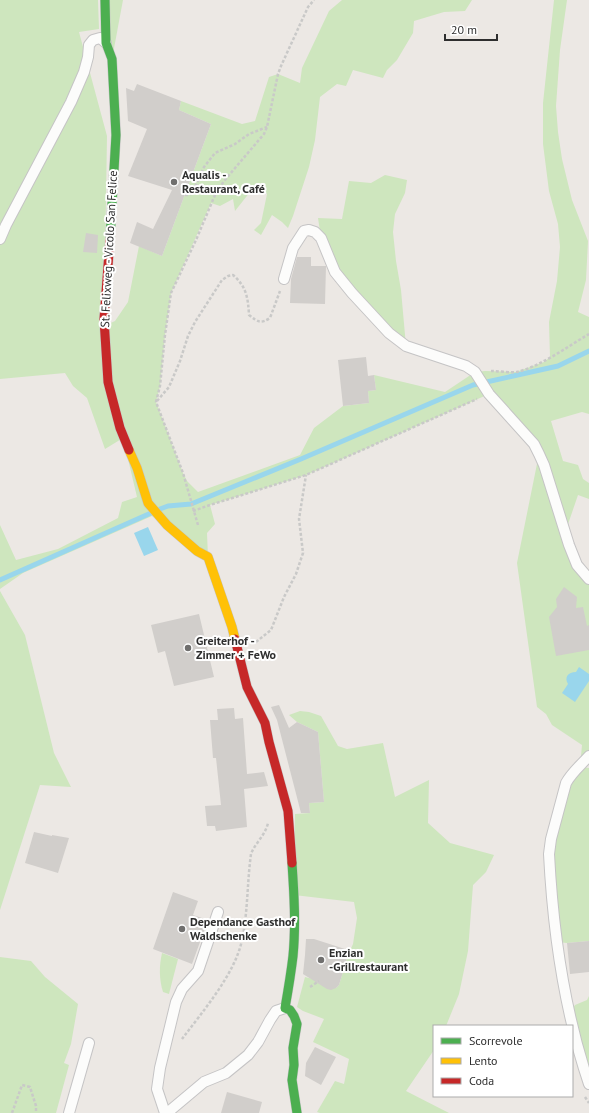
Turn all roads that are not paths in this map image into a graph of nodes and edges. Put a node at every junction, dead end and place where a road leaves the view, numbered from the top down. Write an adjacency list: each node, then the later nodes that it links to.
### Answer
1 (105, 0): 2 (street, St. Felixweg - Vicolo San Felice)
2 (106, 42): 3 (lane); 9 (street, St. Felixweg - Vicolo San Felice)
3 (0, 239)
4 (284, 279): 5 (lane)
5 (589, 579)
6 (589, 756): 7 (lane)
7 (584, 767): 10 (lane)
8 (218, 912): 15 (lane)
9 (285, 1008): 15 (lane); 16 (street)
10 (572, 1025)
11 (573, 1028): 13 (lane)
12 (89, 1043): 14 (lane)
13 (589, 1084)
14 (69, 1113)
15 (166, 1113)
16 (297, 1113)

